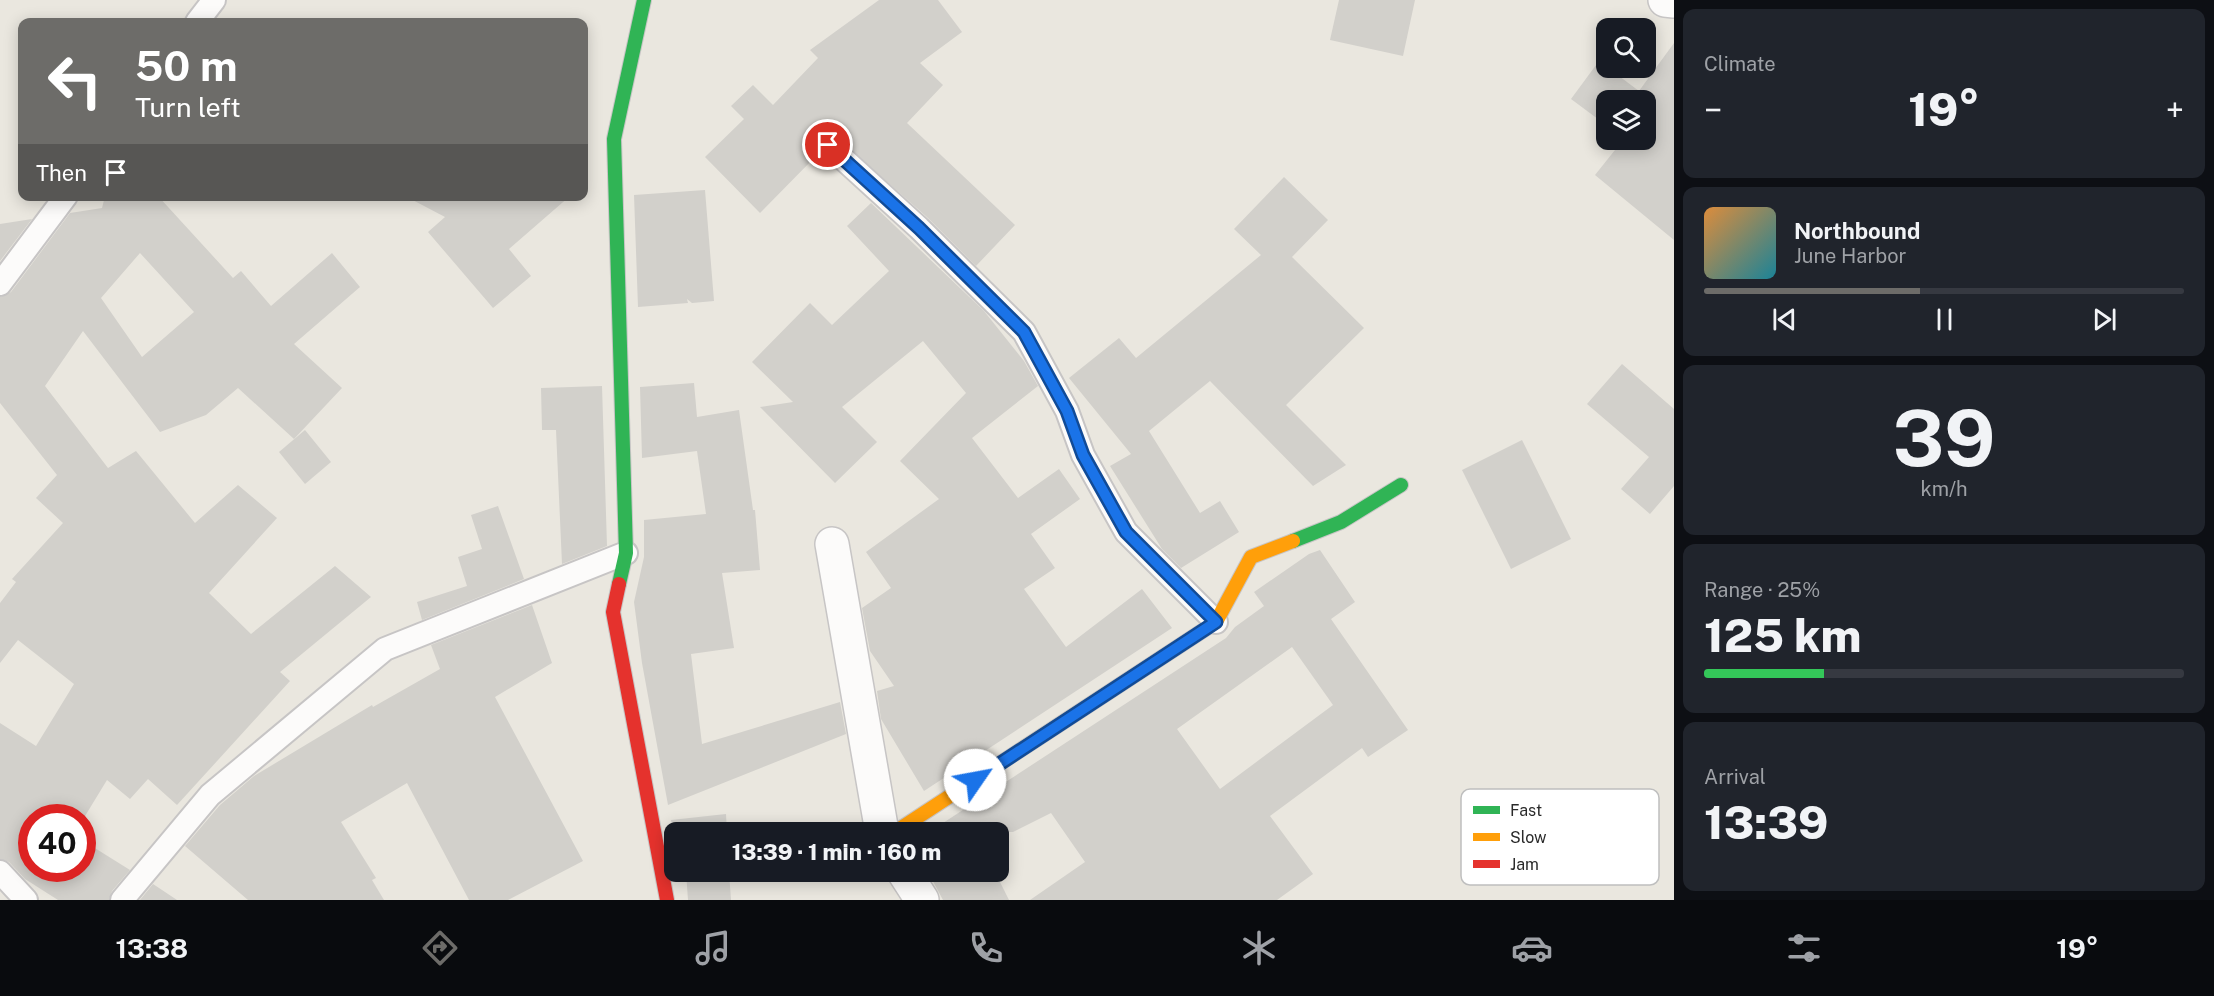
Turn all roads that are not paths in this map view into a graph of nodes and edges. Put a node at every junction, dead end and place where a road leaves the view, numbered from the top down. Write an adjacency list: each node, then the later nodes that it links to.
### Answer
1 (214, 0): 5 (lane)
2 (644, 0): 11 (street)
3 (1665, 0): 4 (street)
4 (1674, 1)
5 (200, 18)
6 (828, 145): 12 (lane)
7 (62, 201): 8 (lane)
8 (0, 284)
9 (1401, 485): 12 (street)
10 (832, 544): 13 (street)
11 (626, 553): 18 (lane); 19 (street)
12 (1216, 622): 14 (street)
13 (880, 822)
14 (910, 822)
15 (0, 872): 17 (lane)
16 (910, 882): 20 (street)
17 (26, 900)
18 (122, 900)
19 (667, 900)
20 (922, 900)

